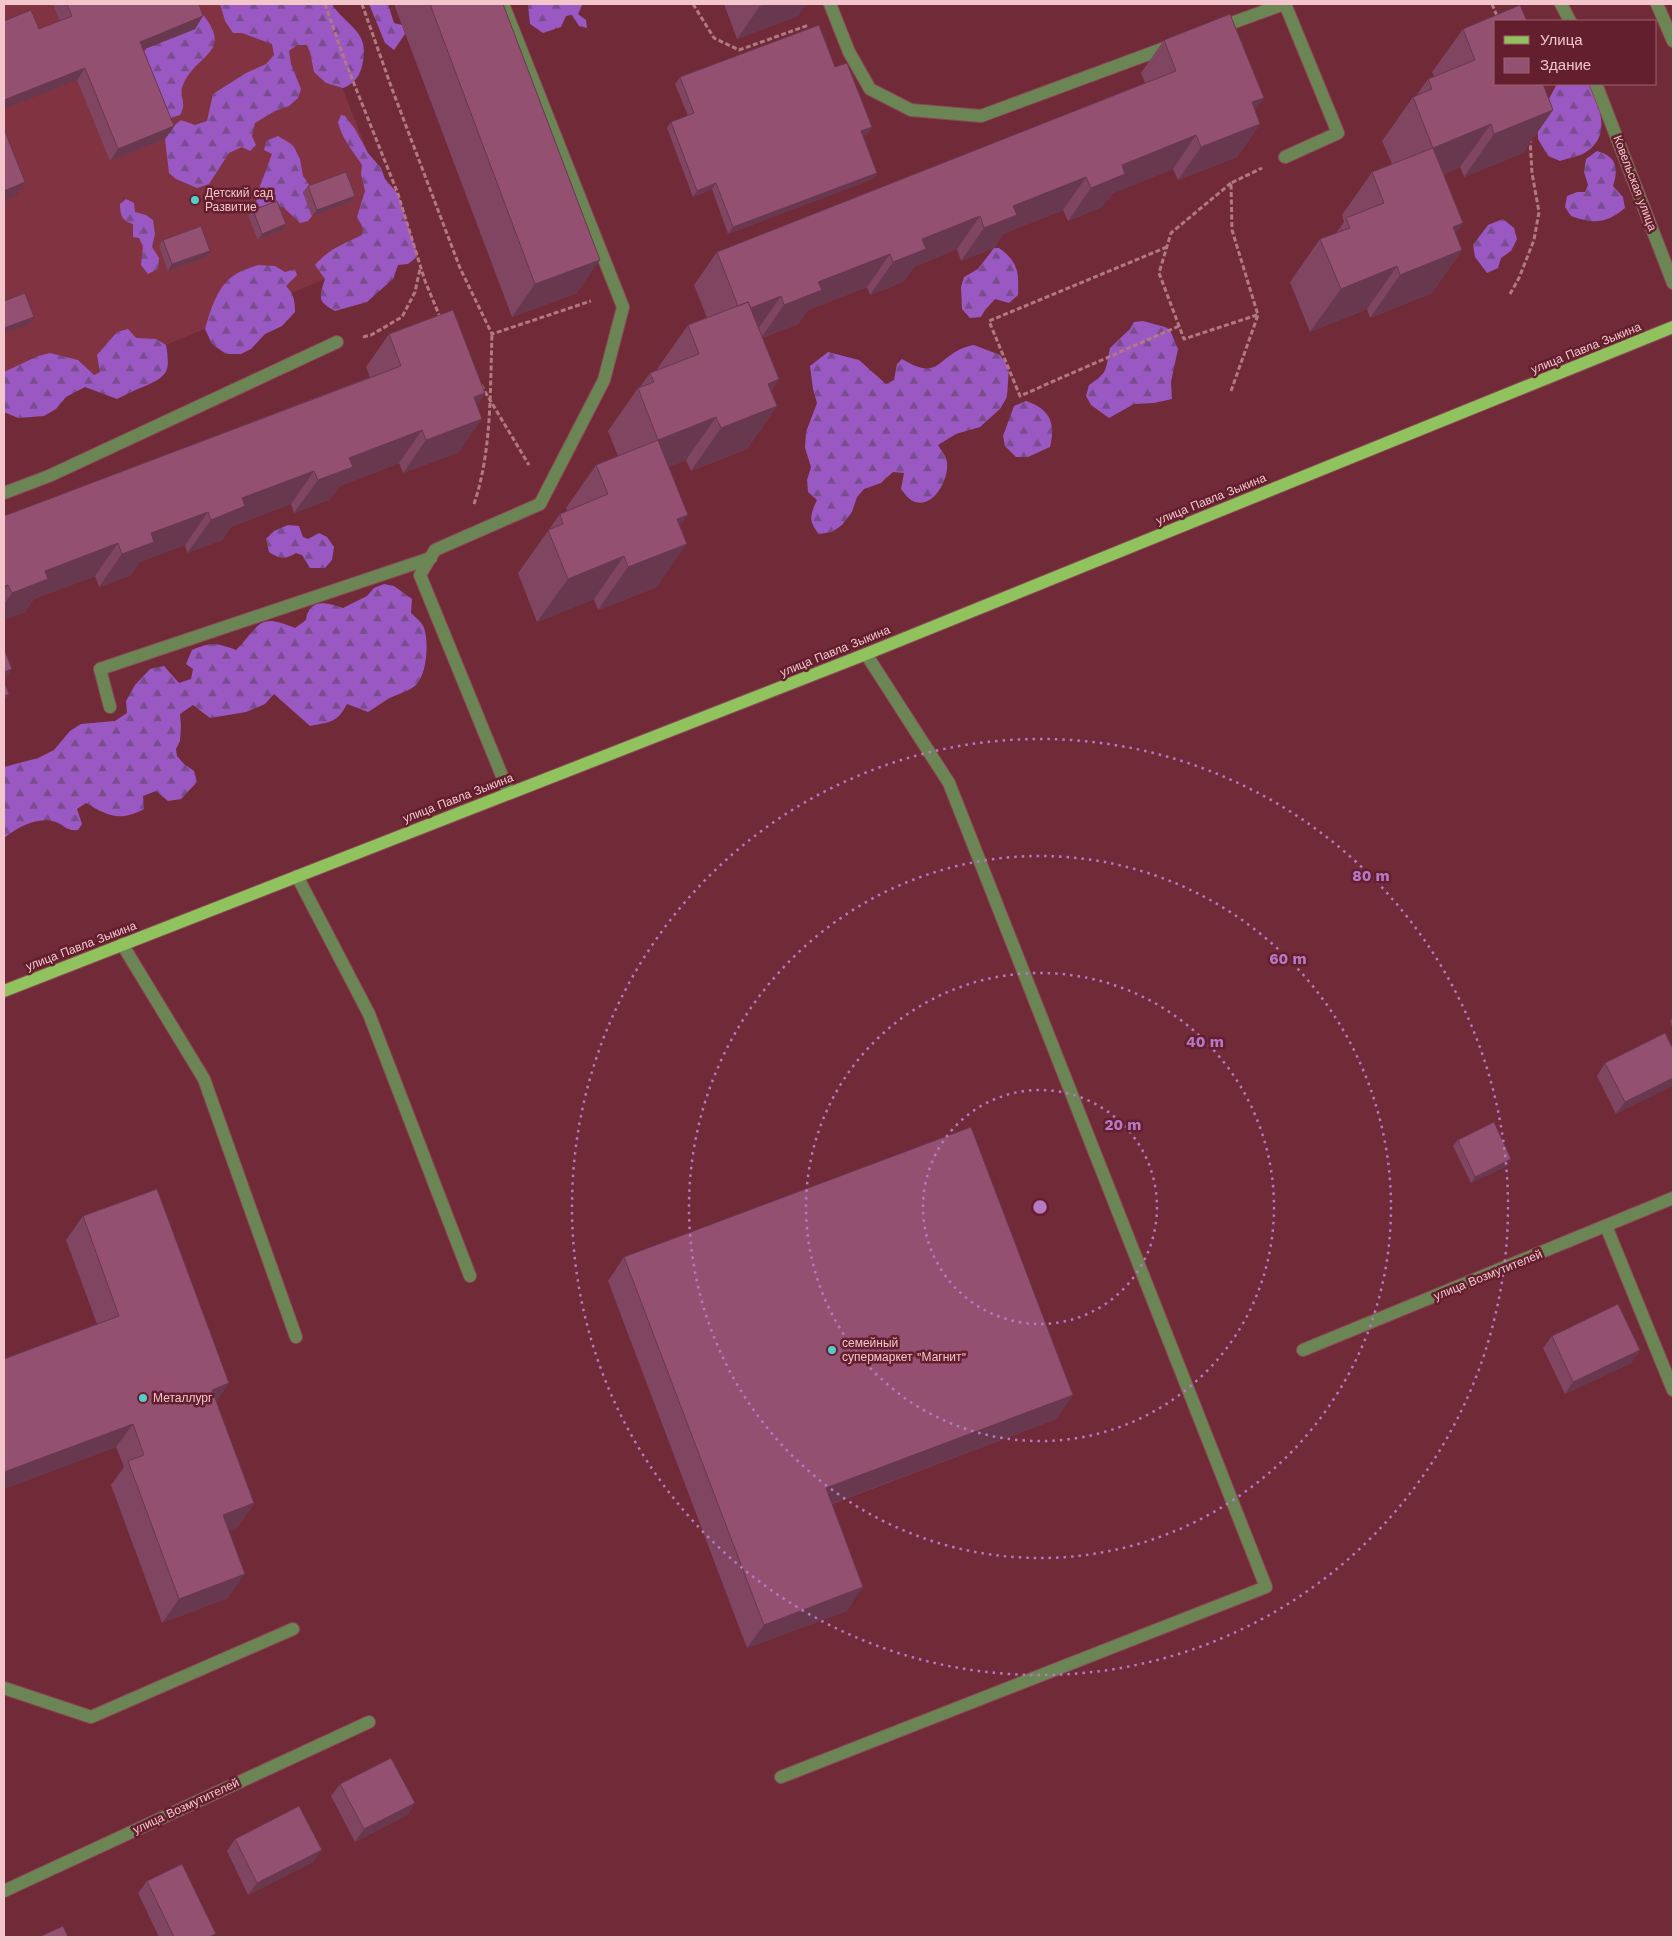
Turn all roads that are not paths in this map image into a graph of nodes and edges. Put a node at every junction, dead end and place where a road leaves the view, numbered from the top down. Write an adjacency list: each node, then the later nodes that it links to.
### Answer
1 (503, 4): 16 (street)
2 (1285, 4): 7 (street); 11 (street)
3 (1561, 4): 6 (street)
4 (1657, 4): 9 (street)
5 (833, 10): 8 (street)
6 (1569, 20)
7 (1203, 34)
8 (1185, 40)
9 (1673, 41)
10 (1596, 85): 12 (street, Ковельская улица)
11 (1285, 157)
12 (1673, 283)
13 (1673, 327): 17 (main road, улица Павла Зыкина)
14 (337, 342): 15 (street)
15 (4, 493)
16 (431, 558): 18 (street); 19 (street)
17 (866, 654): 19 (main road, улица Павла Зыкина); 32 (street)
18 (110, 706)
19 (509, 793): 20 (main road, улица Павла Зыкина)
20 (297, 876): 21 (main road, улица Павла Зыкина); 25 (street)
21 (122, 944): 22 (main road, улица Павла Зыкина); 26 (street)
22 (4, 991)
23 (1673, 1198): 24 (street, улица Возмутителей)
24 (1606, 1226): 27 (street, улица Возмутителей); 28 (street)
25 (470, 1276)
26 (296, 1337)
27 (1303, 1350)
28 (1673, 1390)
29 (292, 1629): 30 (street)
30 (4, 1688)
31 (369, 1722): 33 (street, улица Возмутителей)
32 (781, 1777)
33 (4, 1891)

